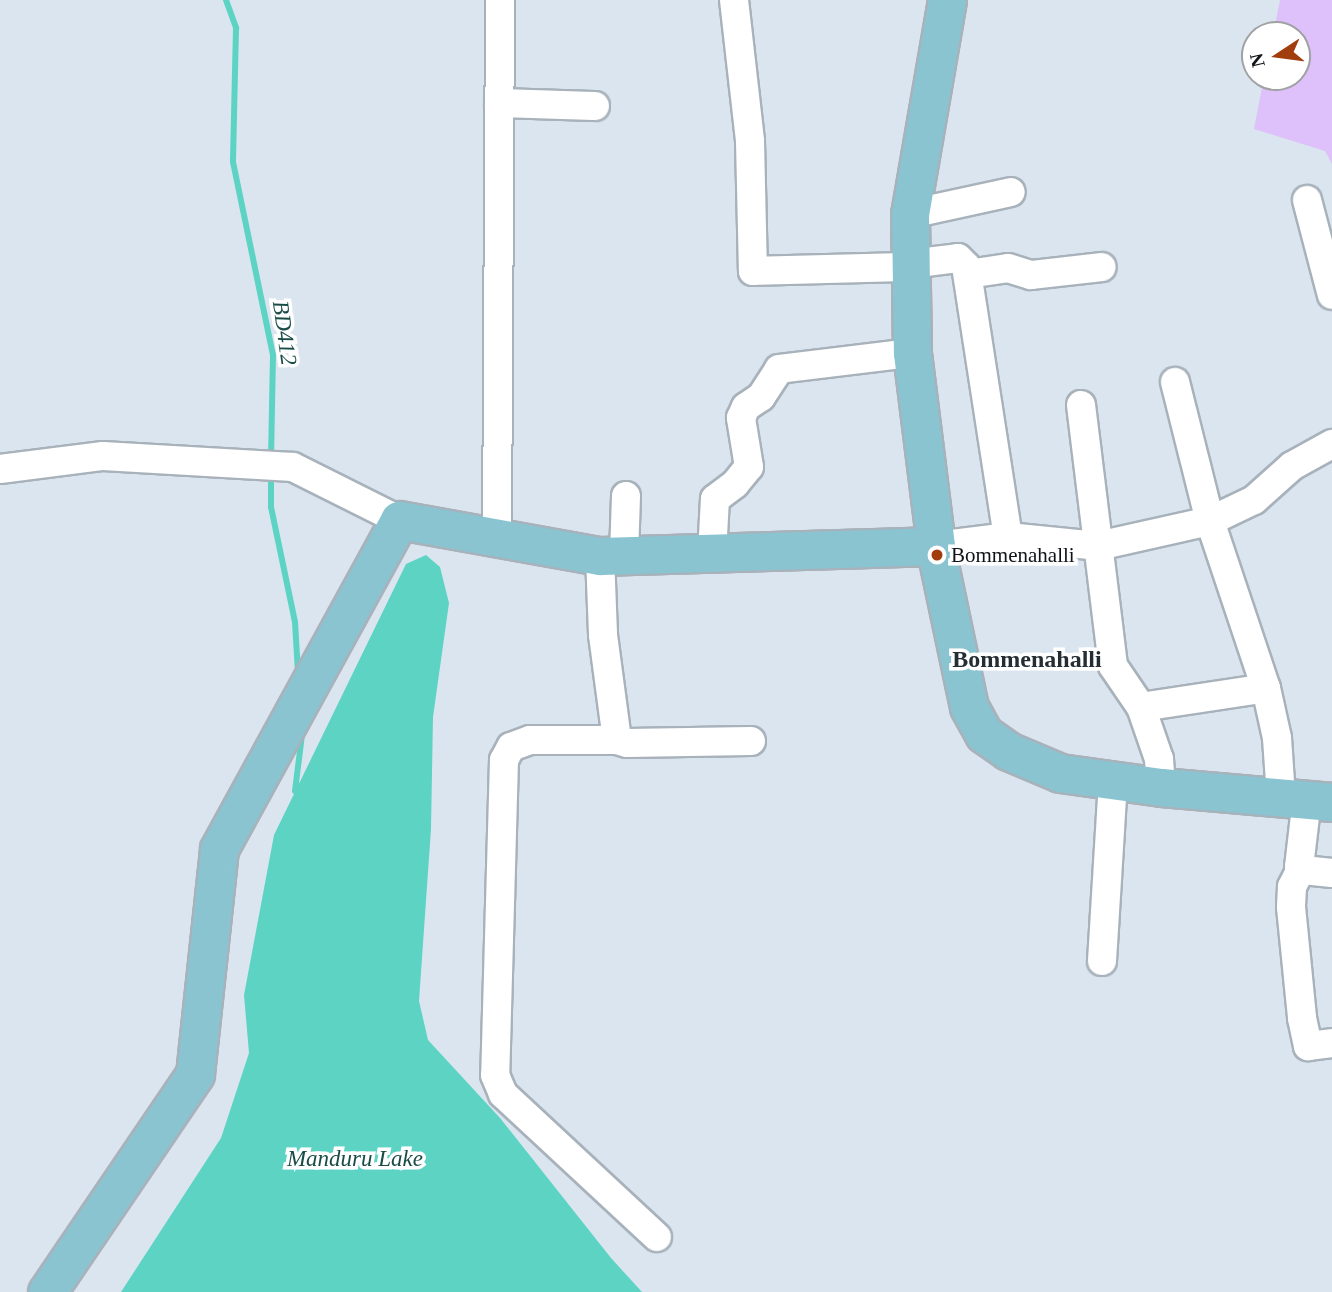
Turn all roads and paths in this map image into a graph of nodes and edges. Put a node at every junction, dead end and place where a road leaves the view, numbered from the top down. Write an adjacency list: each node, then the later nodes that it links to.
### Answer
1 (500, 0): 4 (street)
2 (734, 0): 9 (street)
3 (947, 0): 8 (main road)
4 (499, 103): 5 (street); 22 (street)
5 (595, 106)
6 (1012, 192): 8 (street)
7 (1307, 200): 12 (street)
8 (910, 214): 9 (main road)
9 (910, 266): 11 (street); 13 (main road)
10 (1102, 267): 11 (street)
11 (968, 274): 21 (street)
12 (1332, 295)
13 (912, 353): 24 (main road); 25 (street)
14 (1175, 382): 20 (street)
15 (1080, 405): 23 (street)
16 (1332, 444): 20 (street)
17 (0, 469): 19 (street)
18 (626, 496): 26 (street)
19 (400, 520): 22 (main road); 39 (main road)
20 (1210, 521): 23 (street); 27 (street)
21 (1008, 537): 23 (street); 24 (street)
22 (496, 538): 26 (main road)
23 (1098, 545): 28 (street)
24 (936, 546): 25 (main road); 31 (main road)
25 (713, 550): 26 (main road)
26 (612, 556): 29 (street)
27 (1266, 688): 28 (street); 33 (street)
28 (1141, 707): 32 (street)
29 (617, 740): 30 (street); 38 (street)
30 (751, 741)
31 (1113, 782): 32 (main road); 36 (street)
32 (1161, 787): 33 (main road)
33 (1307, 799): 34 (street)
34 (1301, 869): 35 (street); 37 (street)
35 (1332, 873)
36 (1102, 961)
37 (1332, 1043)
38 (657, 1237)
39 (47, 1292)

